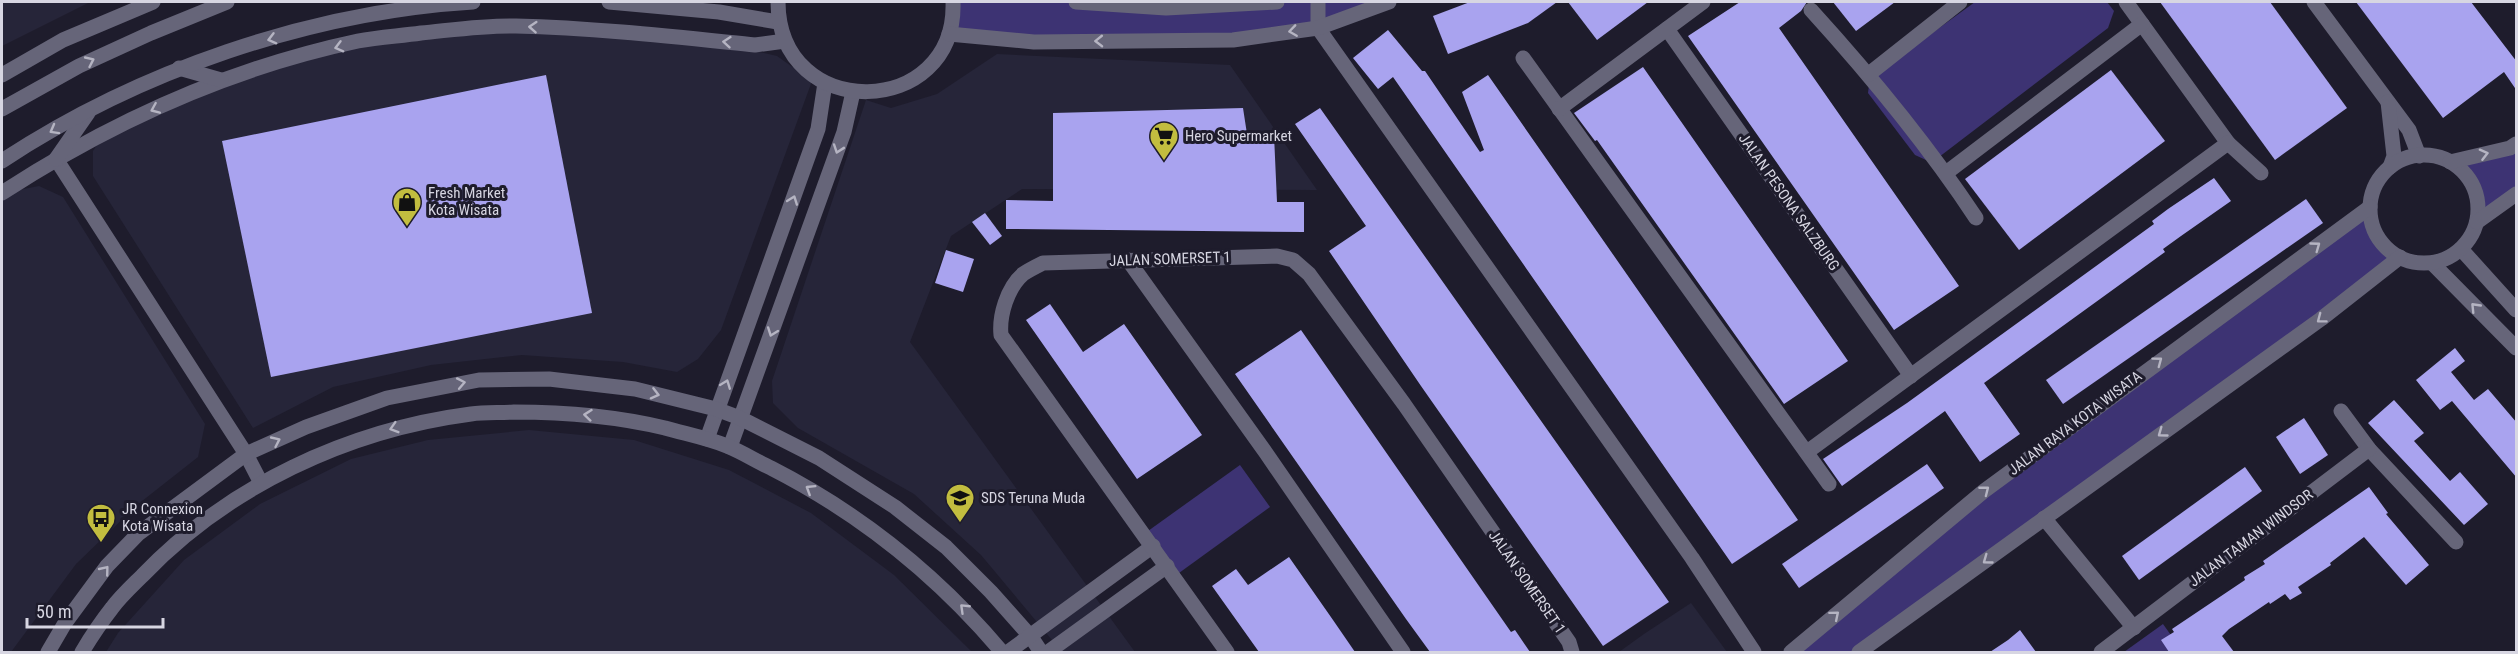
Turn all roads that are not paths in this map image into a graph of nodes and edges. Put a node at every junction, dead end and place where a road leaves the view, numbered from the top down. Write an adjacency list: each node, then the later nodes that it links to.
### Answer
1 (153, 2): 25 (street)
2 (227, 2): 30 (street, one-way to 2)
3 (473, 2): 23 (street, one-way to 23)
4 (609, 2): 16 (street)
5 (778, 2): 16 (street)
6 (953, 2): 20 (street)
7 (1076, 2): 8 (street)
8 (1277, 2)
9 (1318, 2): 18 (street)
10 (1389, 2): 18 (street)
11 (1702, 2): 19 (street)
12 (1960, 2): 24 (street)
13 (2126, 2): 17 (street)
14 (2314, 2): 29 (street)
15 (1811, 10): 24 (street)
16 (778, 22): 21 (street)
17 (2142, 24): 33 (street); 41 (street)
18 (1318, 28): 20 (street, one-way to 20); 79 (street)
19 (1667, 29): 31 (street); 53 (street, JALAN PESONA SALZBURG)
20 (949, 34): 28 (street)
21 (785, 41): 26 (street, one-way to 26); 27 (street)
22 (1523, 58): 31 (street)
23 (179, 68): 26 (street); 32 (street)
24 (1869, 74): 41 (street)
25 (2, 75)
26 (221, 80): 36 (street, one-way to 36)
27 (825, 83): 28 (street); 54 (street, one-way to 27)
28 (853, 92): 56 (street, one-way to 56)
29 (2388, 102): 35 (street); 39 (street)
30 (2, 109)
31 (1559, 109): 60 (street)
32 (90, 110): 36 (street); 37 (street, one-way to 37)
33 (2228, 144): 40 (street); 53 (street)
34 (2517, 144): 38 (street, one-way to 34)
35 (2419, 156): 38 (street); 39 (street)
36 (56, 159): 42 (street); 61 (street)
37 (2, 161)
38 (2450, 162): 46 (street)
39 (2390, 167): 44 (street)
40 (2261, 172)
41 (1946, 173): 45 (street)
42 (2, 193)
43 (2517, 194): 46 (street)
44 (2370, 207): 48 (street); 80 (street, JALAN RAYA KOTA WISATA, one-way to 44)
45 (1976, 218)
46 (2477, 222): 47 (street)
47 (2461, 249): 50 (street); 51 (street)
48 (2400, 257): 50 (street); 64 (street, one-way to 64)
49 (1128, 260): 66 (street, JALAN SOMERSET 1); 77 (street); 78 (street, JALAN SOMERSET 1)
50 (2432, 263): 52 (street, one-way to 50)
51 (2517, 310)
52 (2517, 348)
53 (1911, 376): 60 (street)
54 (716, 409): 56 (street); 57 (street); 61 (street, one-way to 54)
55 (2341, 411): 59 (street)
56 (740, 418): 58 (street); 69 (street)
57 (707, 439): 58 (street); 62 (street, one-way to 62)
58 (730, 447): 72 (street, one-way to 58)
59 (2368, 449): 65 (street); 68 (street, JALAN TAMAN WINDSOR)
60 (1807, 452): 63 (street)
61 (246, 454): 62 (street); 70 (street, one-way to 61)
62 (261, 483): 71 (street)
63 (1829, 484)
64 (2044, 518): 68 (street); 81 (street, one-way to 81)
65 (2456, 543)
66 (1153, 546): 67 (street, JALAN SOMERSET 1); 69 (street)
67 (1167, 566): 75 (street); 76 (street, JALAN SOMERSET 1)
68 (2134, 628): 82 (street, JALAN TAMAN WINDSOR)
69 (1031, 637): 73 (street); 74 (street)
70 (48, 652)
71 (81, 652)
72 (1002, 652)
73 (1008, 652)
74 (1041, 652)
75 (1048, 652)
76 (1227, 652)
77 (1403, 652)
78 (1572, 652)
79 (1754, 652)
80 (1791, 652)
81 (1859, 652)
82 (2101, 652)

